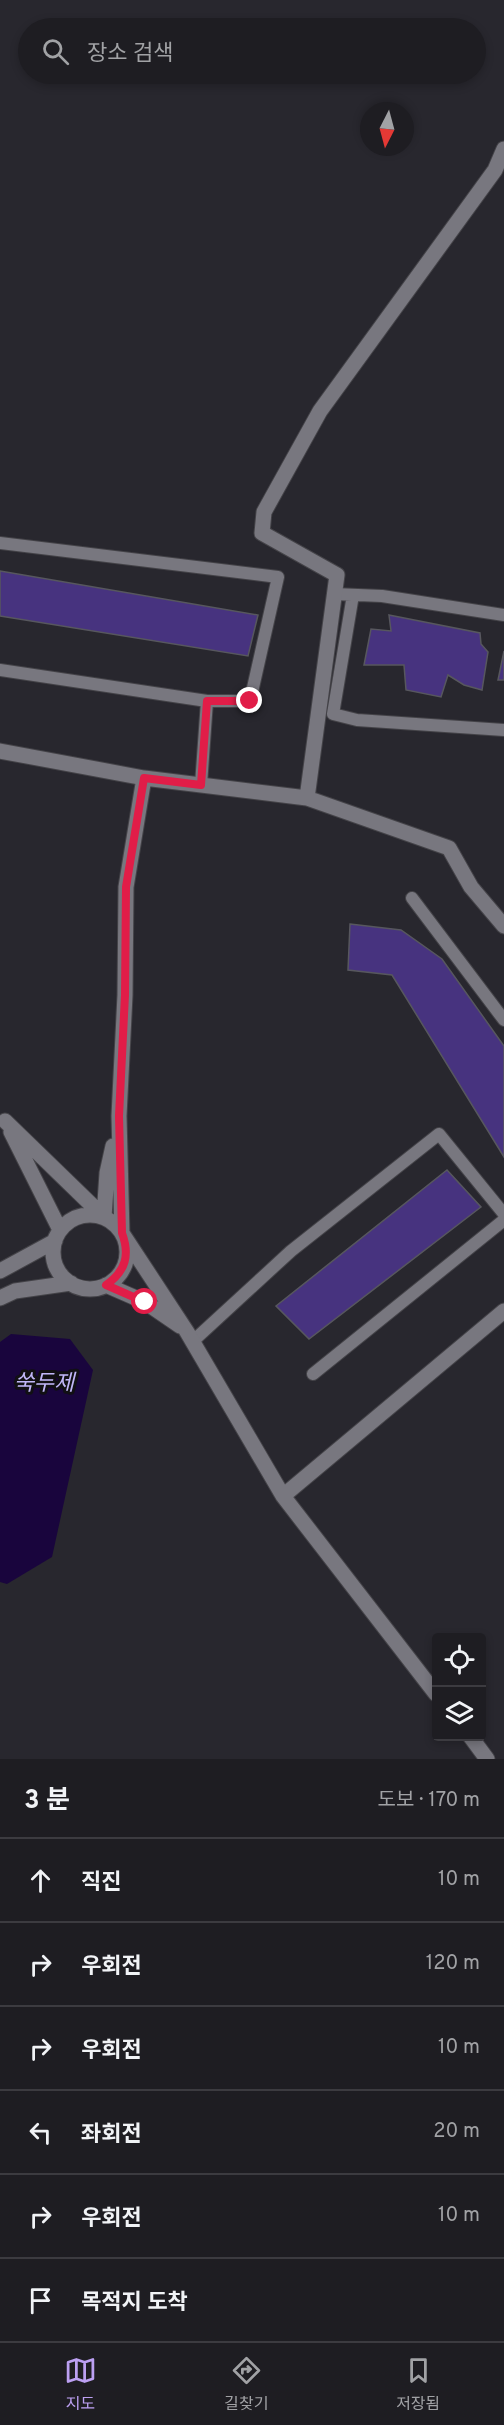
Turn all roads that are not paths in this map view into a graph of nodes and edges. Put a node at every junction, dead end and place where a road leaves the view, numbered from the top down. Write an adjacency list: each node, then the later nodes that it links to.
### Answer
1 (504, 149): 3 (street)
2 (0, 543): 7 (lane)
3 (334, 594): 4 (lane); 8 (street)
4 (353, 595): 5 (lane); 8 (lane)
5 (504, 615)
6 (0, 670): 7 (lane)
7 (207, 701): 12 (lane)
8 (326, 710): 9 (lane); 13 (street)
9 (504, 730)
10 (0, 751): 11 (street)
11 (144, 778): 12 (street); 17 (street)
12 (201, 785): 13 (street)
13 (307, 798): 15 (street)
14 (412, 898): 16 (lane)
15 (504, 926)
16 (504, 1020)
17 (119, 1116): 20 (street); 22 (street)
18 (2, 1117): 20 (street); 23 (street)
19 (504, 1214): 29 (lane)
20 (104, 1217): 22 (street); 23 (street)
21 (504, 1220): 30 (lane)
22 (122, 1233): 26 (street); 29 (street)
23 (57, 1235): 24 (street); 25 (street)
24 (0, 1271)
25 (71, 1283): 26 (street); 27 (street)
26 (106, 1285): 29 (street)
27 (0, 1298)
28 (504, 1311): 31 (street)
29 (190, 1337): 31 (street)
30 (314, 1374)
31 (283, 1496): 32 (street)
32 (432, 1689)
33 (473, 1741): 34 (street)
34 (487, 1759)

